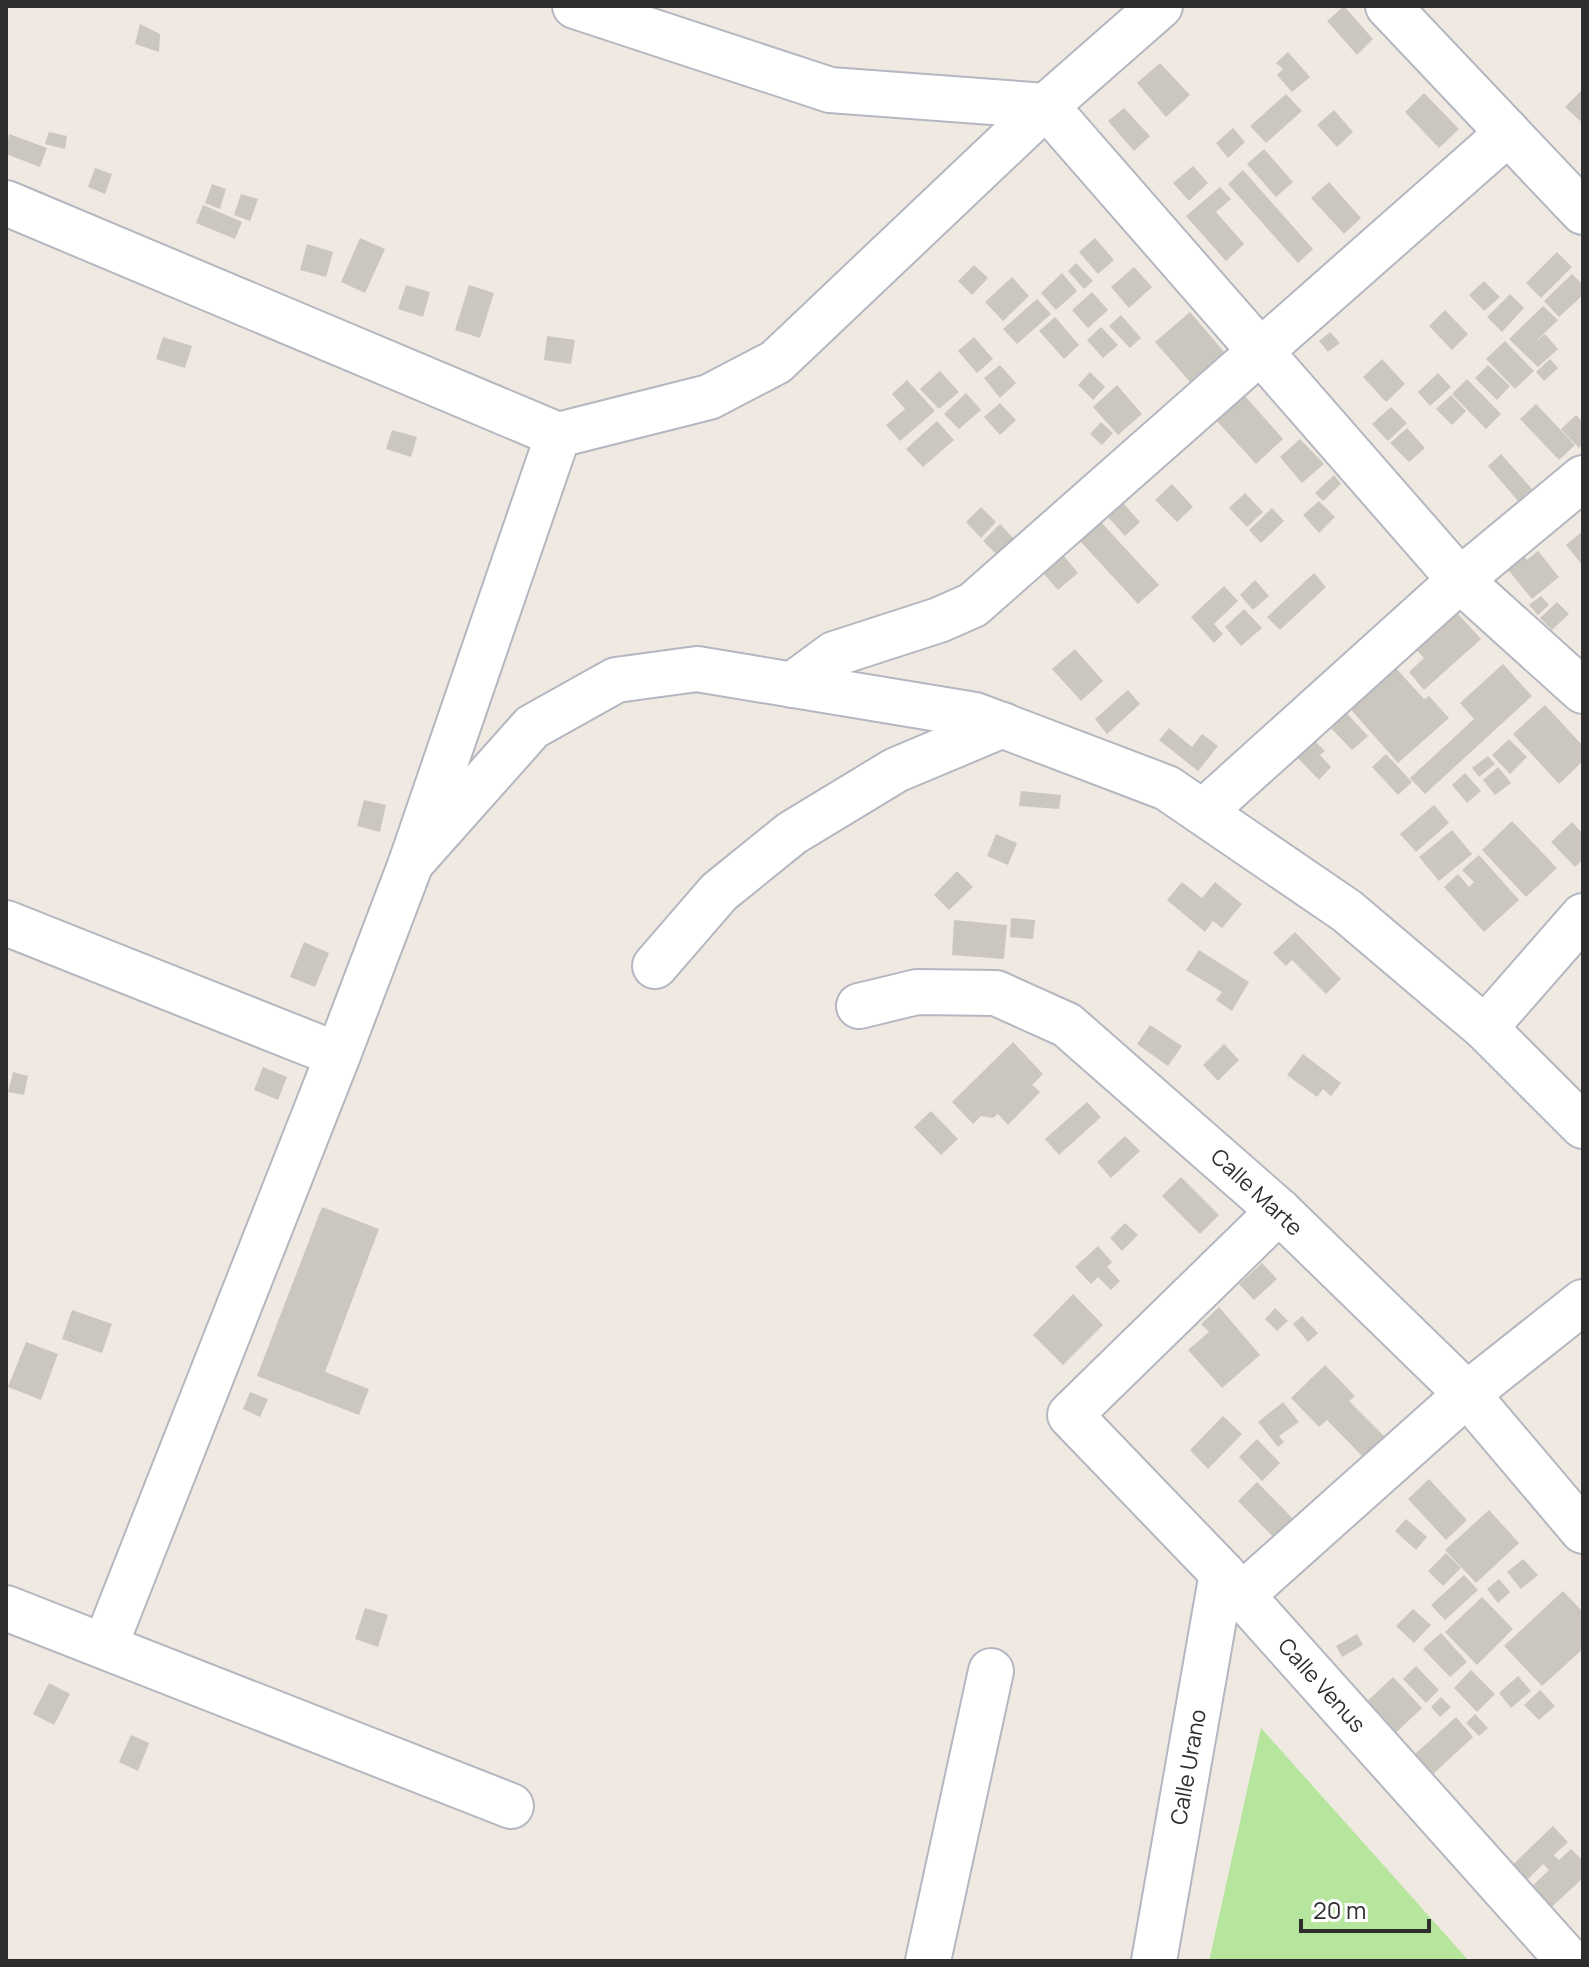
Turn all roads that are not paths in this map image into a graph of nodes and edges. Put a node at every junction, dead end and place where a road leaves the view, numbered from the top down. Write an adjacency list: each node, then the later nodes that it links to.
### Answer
1 (575, 6): 4 (street)
2 (1388, 6): 5 (street)
3 (1158, 7): 4 (street)
4 (1046, 106): 8 (street); 9 (street)
5 (1508, 133): 7 (street); 8 (street)
6 (6, 203): 9 (street)
7 (1583, 212)
8 (1261, 353): 11 (street); 12 (street)
9 (558, 435): 16 (street)
10 (1583, 478): 11 (street)
11 (1460, 580): 13 (street); 15 (street)
12 (792, 685): 14 (street); 16 (street)
13 (1583, 691)
14 (1003, 725): 15 (street); 19 (street)
15 (1203, 812): 21 (street)
16 (411, 863): 22 (street)
17 (1583, 916): 21 (street)
18 (6, 923): 22 (street)
19 (655, 966)
20 (859, 1006): 24 (street, Calle Marte)
21 (1485, 1028): 23 (street)
22 (338, 1055): 30 (street)
23 (1583, 1126)
24 (1279, 1211): 26 (street, Calle Marte); 28 (street, Calle Venus)
25 (1583, 1302): 26 (street)
26 (1467, 1394): 27 (street, Calle Marte); 28 (street)
27 (1583, 1531)
28 (1232, 1584): 34 (street, Calle Urano); 35 (street, Calle Venus)
29 (6, 1608): 30 (street)
30 (105, 1646): 32 (street)
31 (991, 1671): 33 (street)
32 (511, 1806)
33 (928, 1961)
34 (1154, 1961)
35 (1569, 1961)

